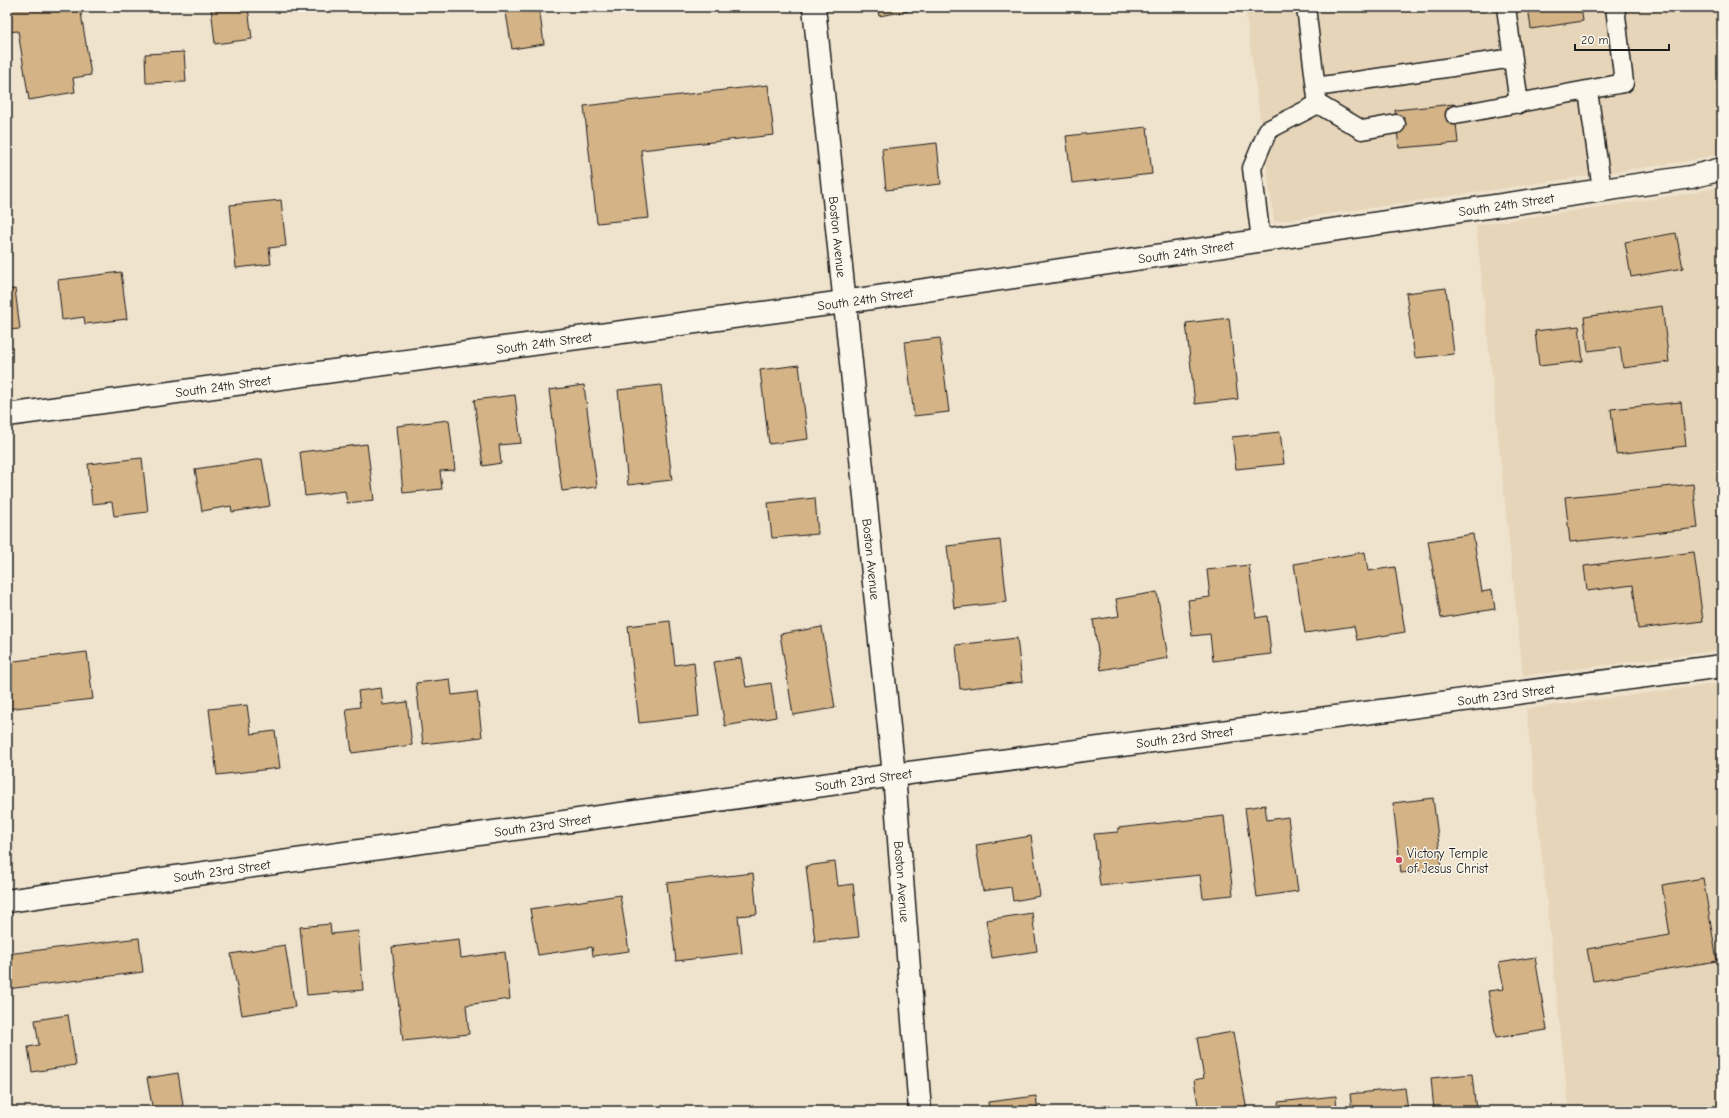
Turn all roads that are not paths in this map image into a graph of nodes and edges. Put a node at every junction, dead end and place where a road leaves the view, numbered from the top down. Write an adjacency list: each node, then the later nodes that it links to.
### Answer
1 (814, 7): 14 (street, Boston Avenue)
2 (1306, 7): 7 (lane)
3 (1506, 7): 5 (lane)
4 (1615, 7): 6 (lane)
5 (1513, 58): 7 (lane); 8 (lane)
6 (1588, 91): 8 (lane); 12 (lane)
7 (1317, 96): 10 (lane); 13 (lane)
8 (1519, 104): 9 (lane)
9 (1455, 115)
10 (1396, 124)
11 (1722, 169): 12 (street, South 24th Street)
12 (1602, 190): 13 (street, South 24th Street)
13 (1260, 240): 14 (street, South 24th Street)
14 (844, 302): 15 (street, South 24th Street); 17 (street, Boston Avenue)
15 (7, 415)
16 (1722, 666): 17 (street, South 23rd Street)
17 (894, 776): 18 (street, South 23rd Street); 19 (street, Boston Avenue)
18 (7, 901)
19 (920, 1111)

